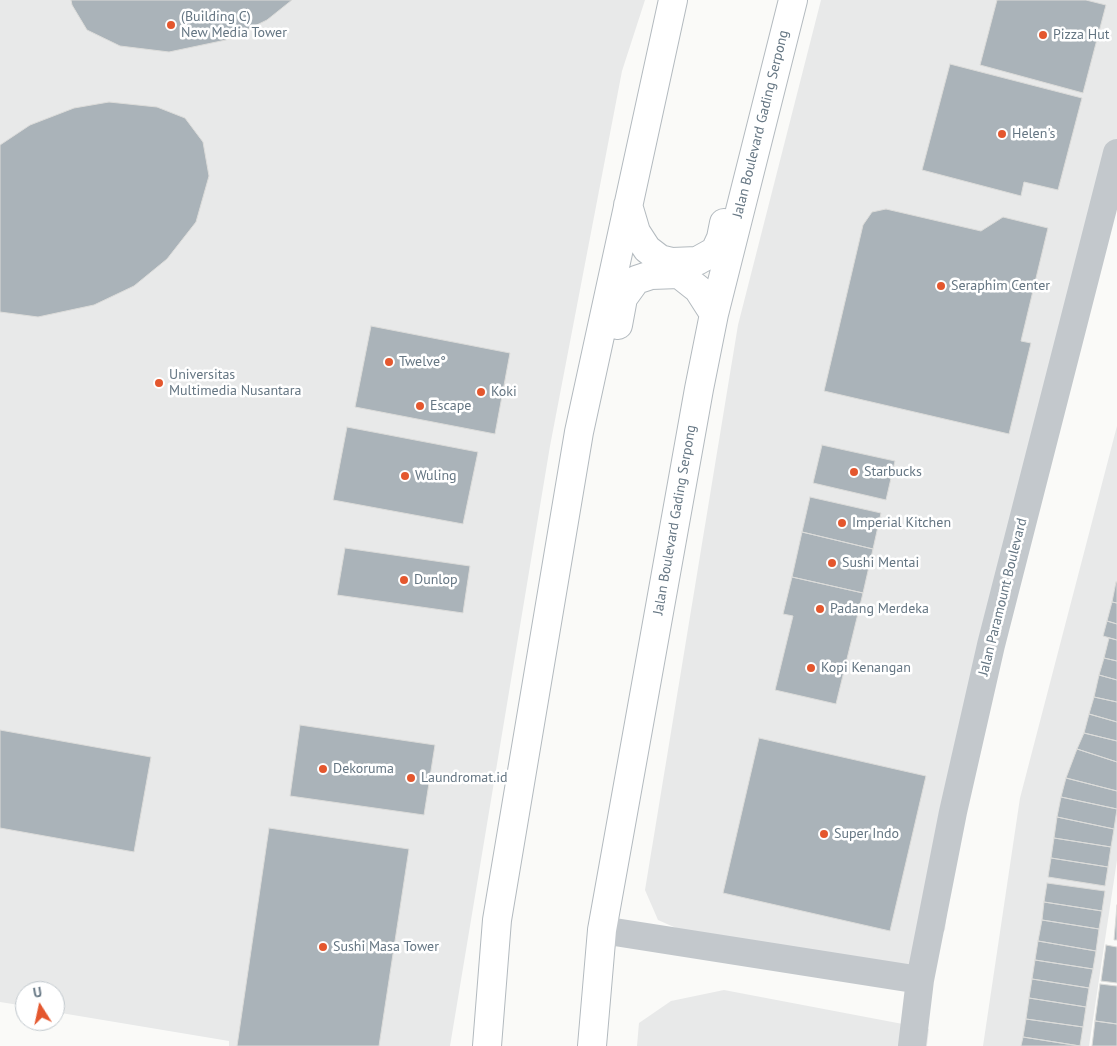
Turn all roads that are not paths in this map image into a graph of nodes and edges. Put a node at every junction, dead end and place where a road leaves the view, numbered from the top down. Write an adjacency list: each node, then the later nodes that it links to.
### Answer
1 (673, 0): 5 (main road)
2 (793, 0): 3 (main road, Jalan Boulevard Gading Serpong)
3 (772, 79): 5 (main road); 6 (main road, Jalan Boulevard Gading Serpong)
4 (1117, 153): 9 (street, Jalan Paramount Boulevard)
5 (628, 205): 7 (main road)
6 (714, 314): 7 (main road); 8 (main road, Jalan Boulevard Gading Serpong)
7 (579, 432): 10 (main road)
8 (602, 930): 9 (street); 11 (main road, Jalan Boulevard Gading Serpong)
9 (920, 980): 12 (street, Jalan Paramount Boulevard)
10 (487, 1046)
11 (592, 1046)
12 (912, 1046)

